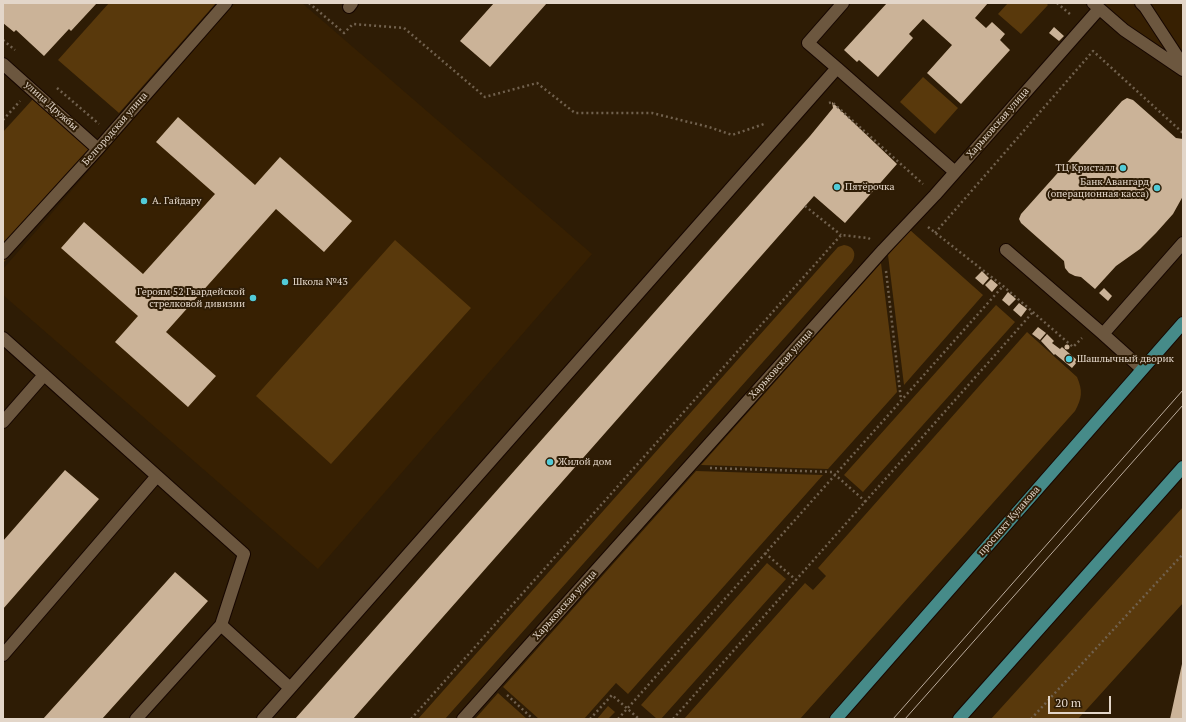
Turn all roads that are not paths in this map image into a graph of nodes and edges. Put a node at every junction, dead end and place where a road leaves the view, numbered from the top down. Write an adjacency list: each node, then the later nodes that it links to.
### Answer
1 (226, 3): 9 (street, Белгородская улица)
2 (843, 3): 7 (street)
3 (1140, 3): 6 (street)
4 (1097, 5): 8 (street); 10 (street, Харьковская улица)
5 (3, 64): 9 (street, улица Дружбы)
6 (1183, 65)
7 (836, 68): 10 (street); 24 (street)
8 (1183, 70)
9 (98, 149): 13 (street, Белгородская улица)
10 (955, 172): 27 (street, Харьковская улица)
11 (1183, 243): 15 (street)
12 (1006, 250): 15 (street)
13 (3, 253)
14 (1183, 323): 17 (main road, проспект Кулакова)
15 (1103, 334): 17 (street)
16 (3, 338): 18 (street)
17 (1142, 369): 28 (main road, проспект Кулакова)
18 (44, 375): 19 (street); 21 (street)
19 (3, 422)
20 (1183, 467): 29 (main road)
21 (157, 476): 22 (street); 23 (street)
22 (221, 625): 24 (street); 25 (street)
23 (3, 655)
24 (290, 688): 26 (street)
25 (136, 719)
26 (263, 719)
27 (463, 719)
28 (836, 719)
29 (959, 719)

